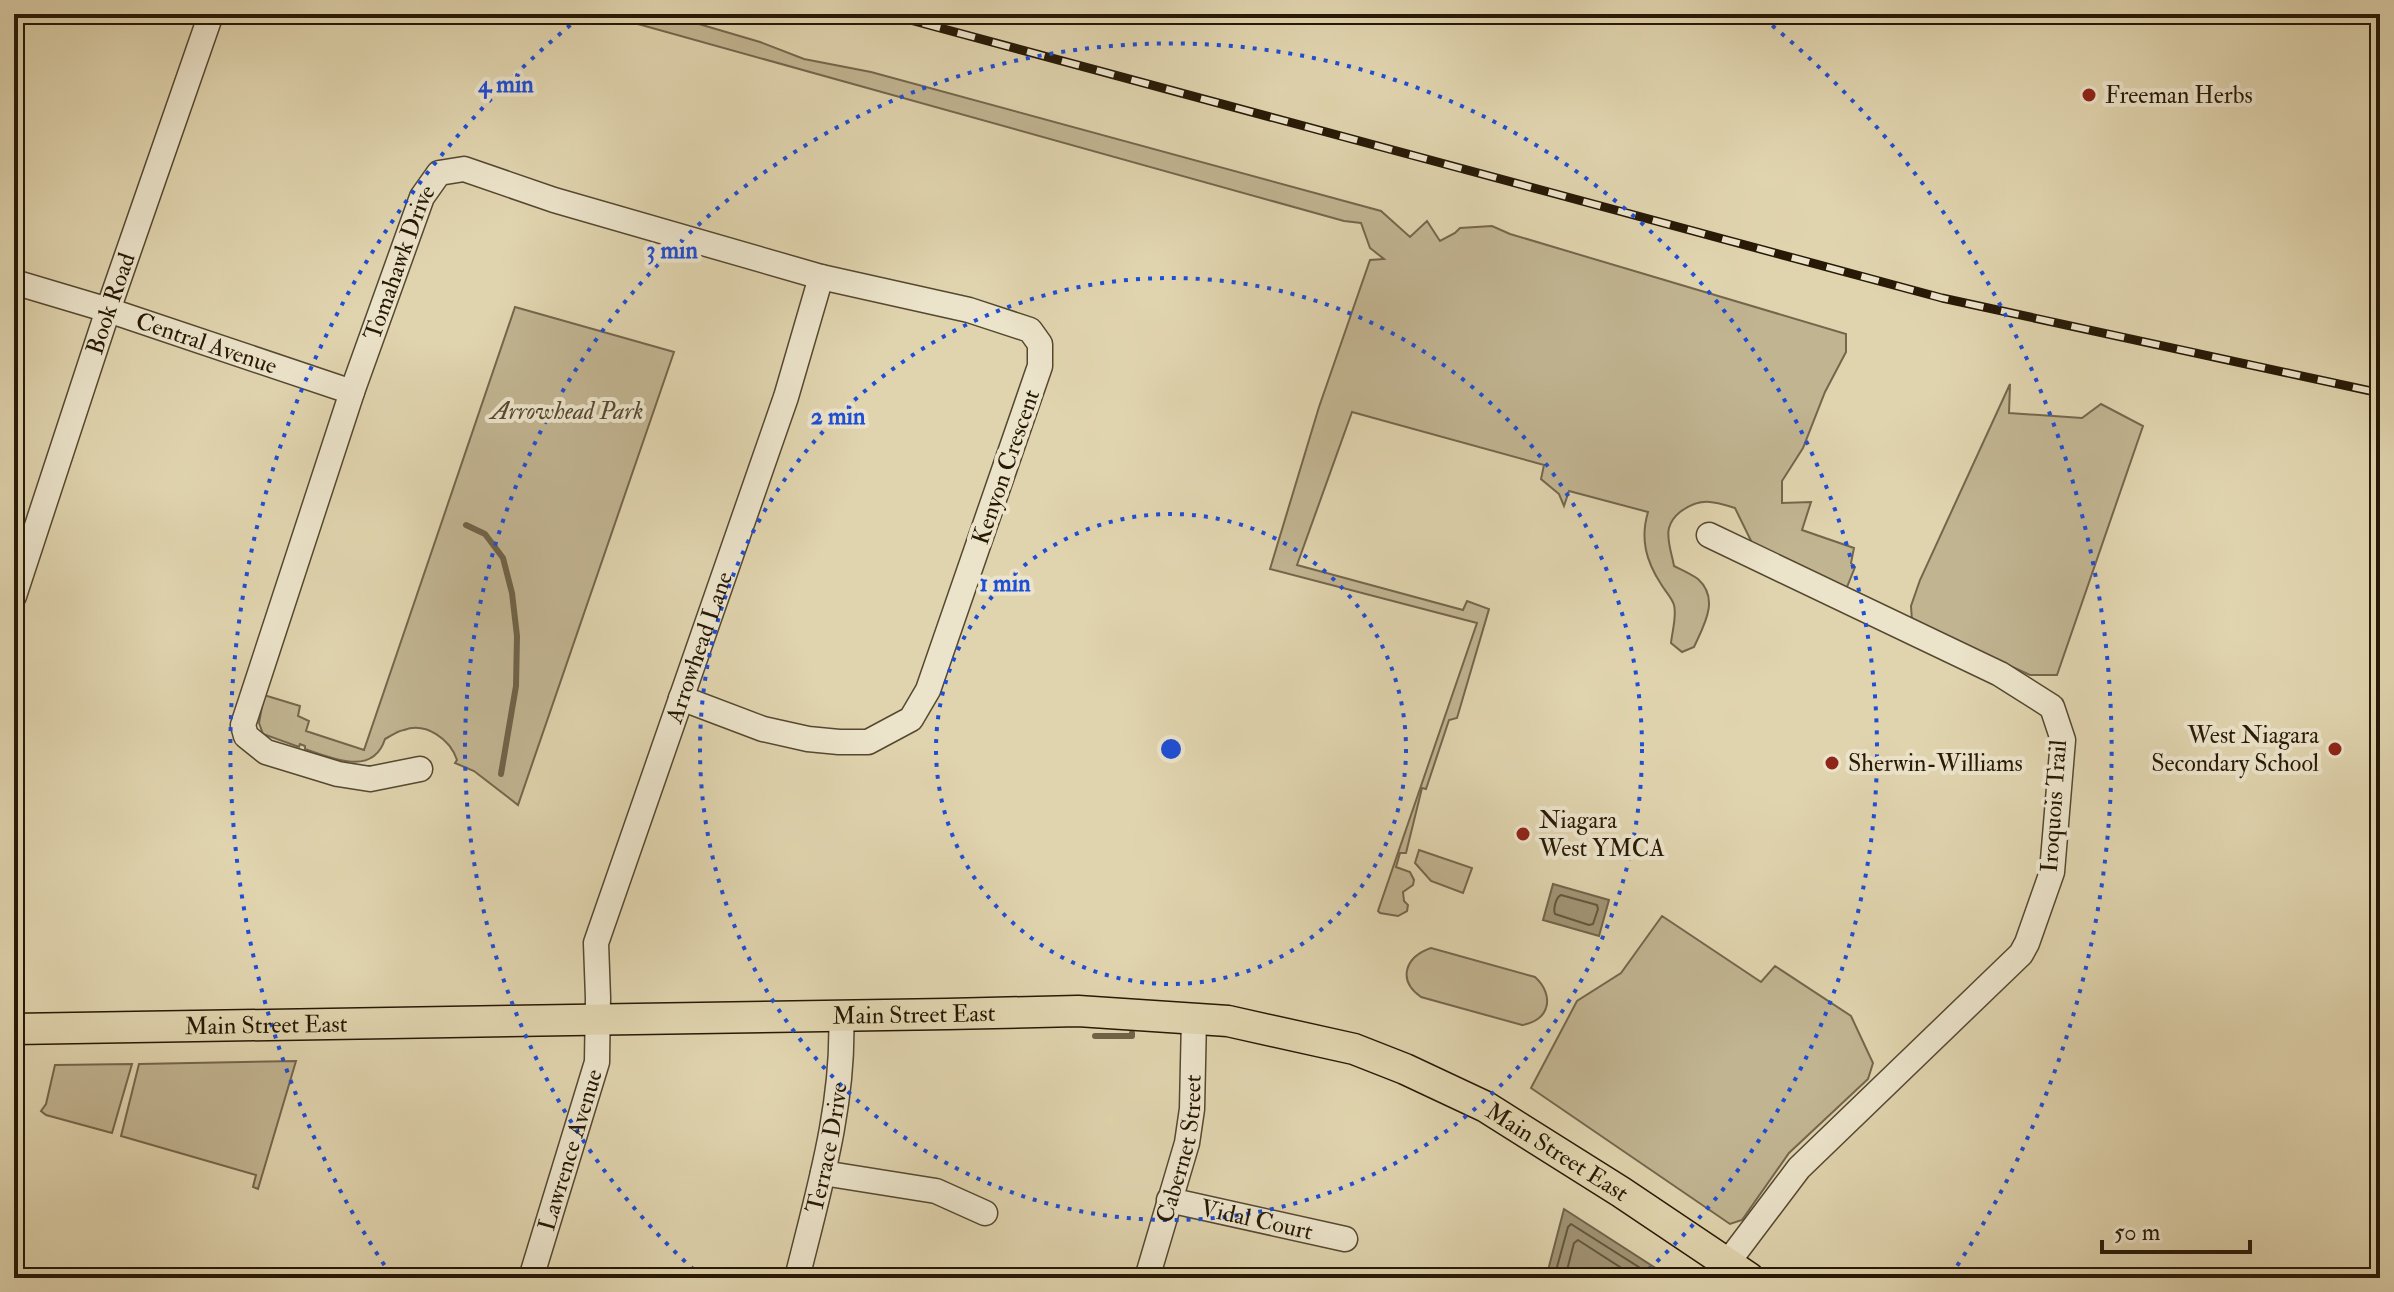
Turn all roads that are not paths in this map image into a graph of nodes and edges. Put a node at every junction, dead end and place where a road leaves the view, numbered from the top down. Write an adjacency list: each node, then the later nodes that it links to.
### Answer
1 (211, 14): 4 (street, Book Road)
2 (821, 277): 5 (street, Tomahawk Drive); 6 (street, Tomahawk Drive); 9 (street, Arrowhead Lane)
3 (14, 282): 4 (street, Central Avenue)
4 (108, 310): 6 (street, Central Avenue); 8 (street, Book Road)
5 (1040, 344): 9 (street, Kenyon Crescent)
6 (352, 392): 10 (street, Tomahawk Drive)
7 (1709, 535): 19 (street, Iroquois Trail)
8 (14, 596)
9 (681, 698): 13 (street, Arrowhead Lane)
10 (420, 769)
11 (841, 1015): 12 (main road, Main Street East); 13 (main road, Main Street East); 15 (street, Terrace Drive)
12 (1194, 1018): 16 (street, Cabernet Street); 19 (main road, Main Street East)
13 (598, 1019): 14 (main road, Main Street East); 20 (street, Lawrence Avenue)
14 (14, 1029)
15 (823, 1173): 17 (street); 21 (street, Terrace Drive)
16 (1169, 1200): 18 (street, Vidal Court); 22 (street, Cabernet Street)
17 (985, 1213)
18 (1345, 1239)
19 (1738, 1270)
20 (531, 1278)
21 (797, 1278)
22 (1147, 1278)

